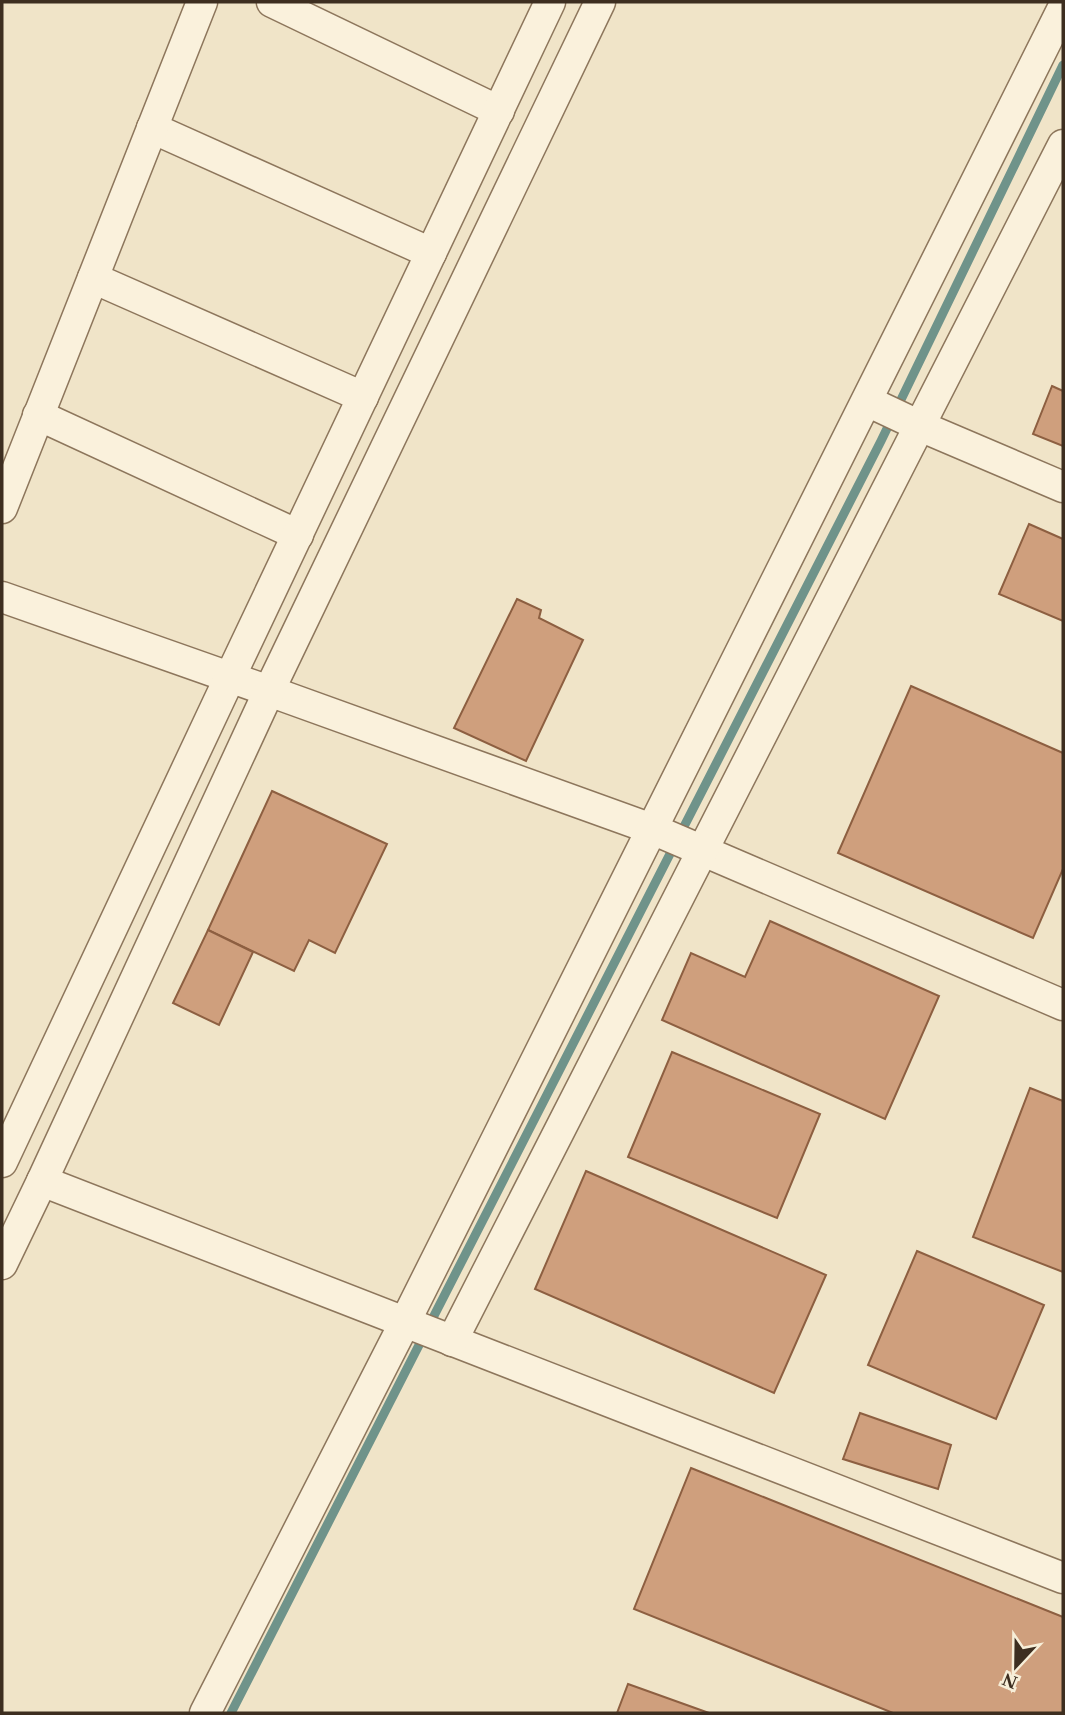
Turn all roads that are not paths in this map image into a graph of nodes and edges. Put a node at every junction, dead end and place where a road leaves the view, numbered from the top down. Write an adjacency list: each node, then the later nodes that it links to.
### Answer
1 (202, 2): 7 (street)
2 (272, 2): 6 (street)
3 (550, 2): 6 (street)
4 (600, 2): 20 (street)
5 (1063, 8): 12 (street)
6 (499, 111): 9 (street)
7 (152, 128): 9 (street); 10 (street)
8 (1063, 145): 14 (street)
9 (431, 253): 11 (street)
10 (93, 278): 11 (street); 13 (street)
11 (363, 397): 17 (street)
12 (867, 401): 14 (street); 21 (street)
13 (38, 415): 16 (street); 17 (street)
14 (920, 426): 15 (street); 22 (street)
15 (1063, 487)
16 (2, 508)
17 (298, 535): 19 (street)
18 (2, 597): 19 (street)
19 (230, 677): 20 (street); 24 (street)
20 (269, 691): 21 (street); 25 (street)
21 (652, 830): 22 (street); 27 (street)
22 (703, 851): 23 (street); 28 (street)
23 (1063, 1005)
24 (2, 1162)
25 (42, 1181): 26 (street); 27 (street)
26 (2, 1264)
27 (405, 1322): 28 (street); 30 (street)
28 (452, 1340): 29 (street)
29 (1063, 1578)
30 (205, 1713)

